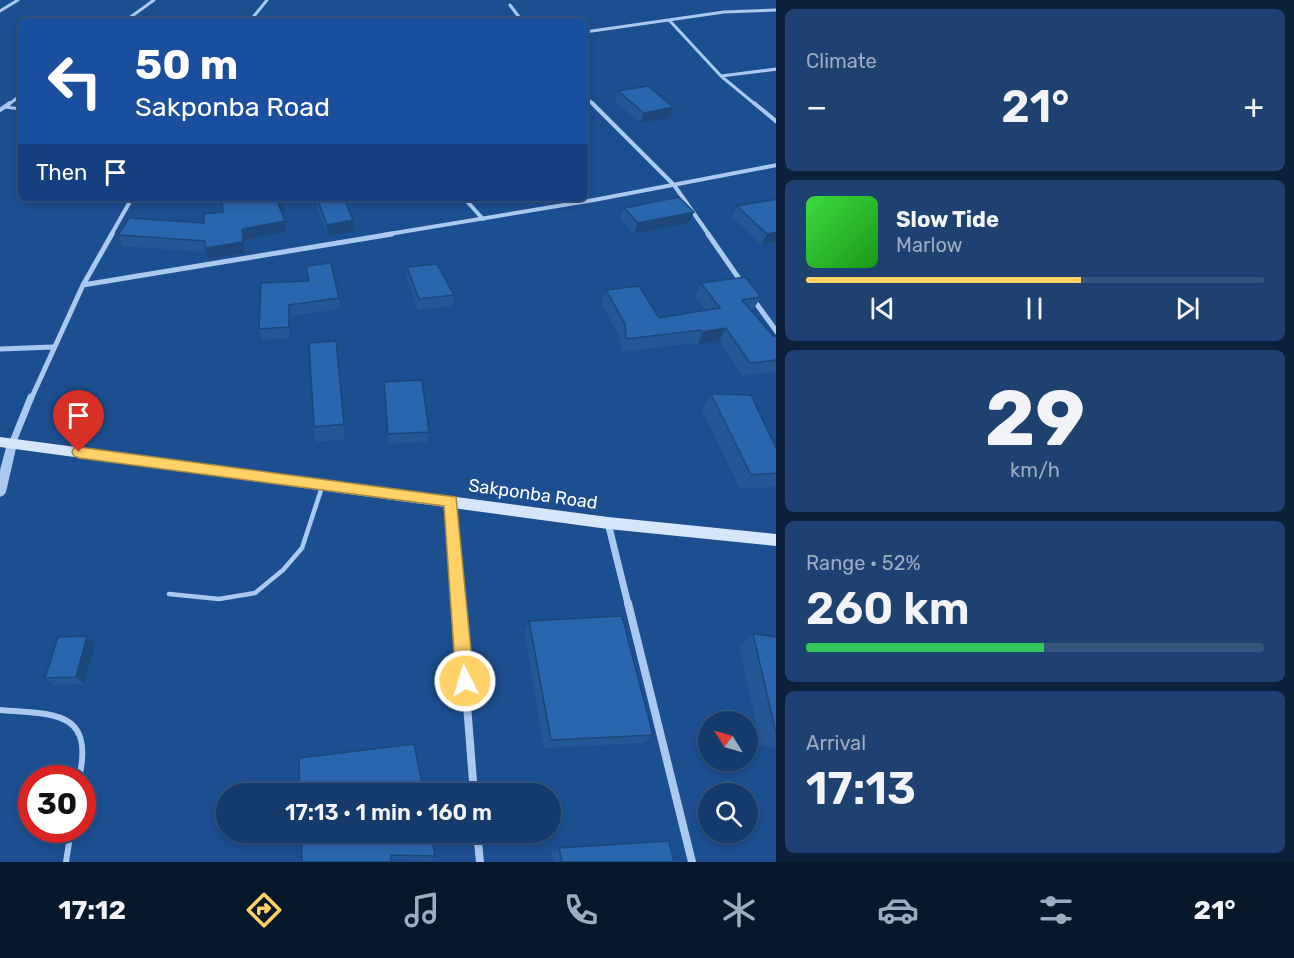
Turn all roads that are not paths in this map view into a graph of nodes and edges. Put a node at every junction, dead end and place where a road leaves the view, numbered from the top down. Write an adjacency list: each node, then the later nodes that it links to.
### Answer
1 (18, 0): 5 (street)
2 (153, 0): 9 (street)
3 (267, 0): 10 (street)
4 (0, 3): 5 (street)
5 (11, 4): 7 (street)
6 (510, 5): 11 (street)
7 (0, 10)
8 (776, 10): 12 (street)
9 (128, 18)
10 (252, 18)
11 (520, 18)
12 (670, 21): 13 (street); 15 (street)
13 (588, 32)
14 (776, 69): 15 (street)
15 (721, 76): 21 (street)
16 (18, 97): 18 (street)
17 (588, 99): 23 (street)
18 (5, 107): 19 (lane); 20 (street)
19 (18, 109)
20 (0, 110)
21 (776, 121)
22 (776, 165): 23 (street)
23 (674, 185): 24 (street); 30 (street)
24 (588, 200)
25 (130, 201): 29 (street)
26 (467, 201): 28 (street)
27 (584, 201): 28 (street)
28 (483, 219): 29 (street)
29 (83, 285): 31 (street)
30 (776, 331)
31 (53, 347): 32 (street); 33 (street)
32 (0, 349)
33 (6, 443): 34 (main road, Sakponba Road); 35 (street)
34 (322, 484): 36 (main road, Sakponba Road); 39 (lane)
35 (0, 492)
36 (451, 501): 37 (main road, Sakponba Road); 42 (street)
37 (608, 523): 38 (main road, Sakponba Road); 47 (street)
38 (776, 540)
39 (169, 594)
40 (0, 710): 41 (lane)
41 (81, 765)
42 (473, 783)
43 (69, 843): 45 (lane)
44 (478, 843): 46 (street)
45 (66, 862)
46 (480, 862)
47 (692, 862)

